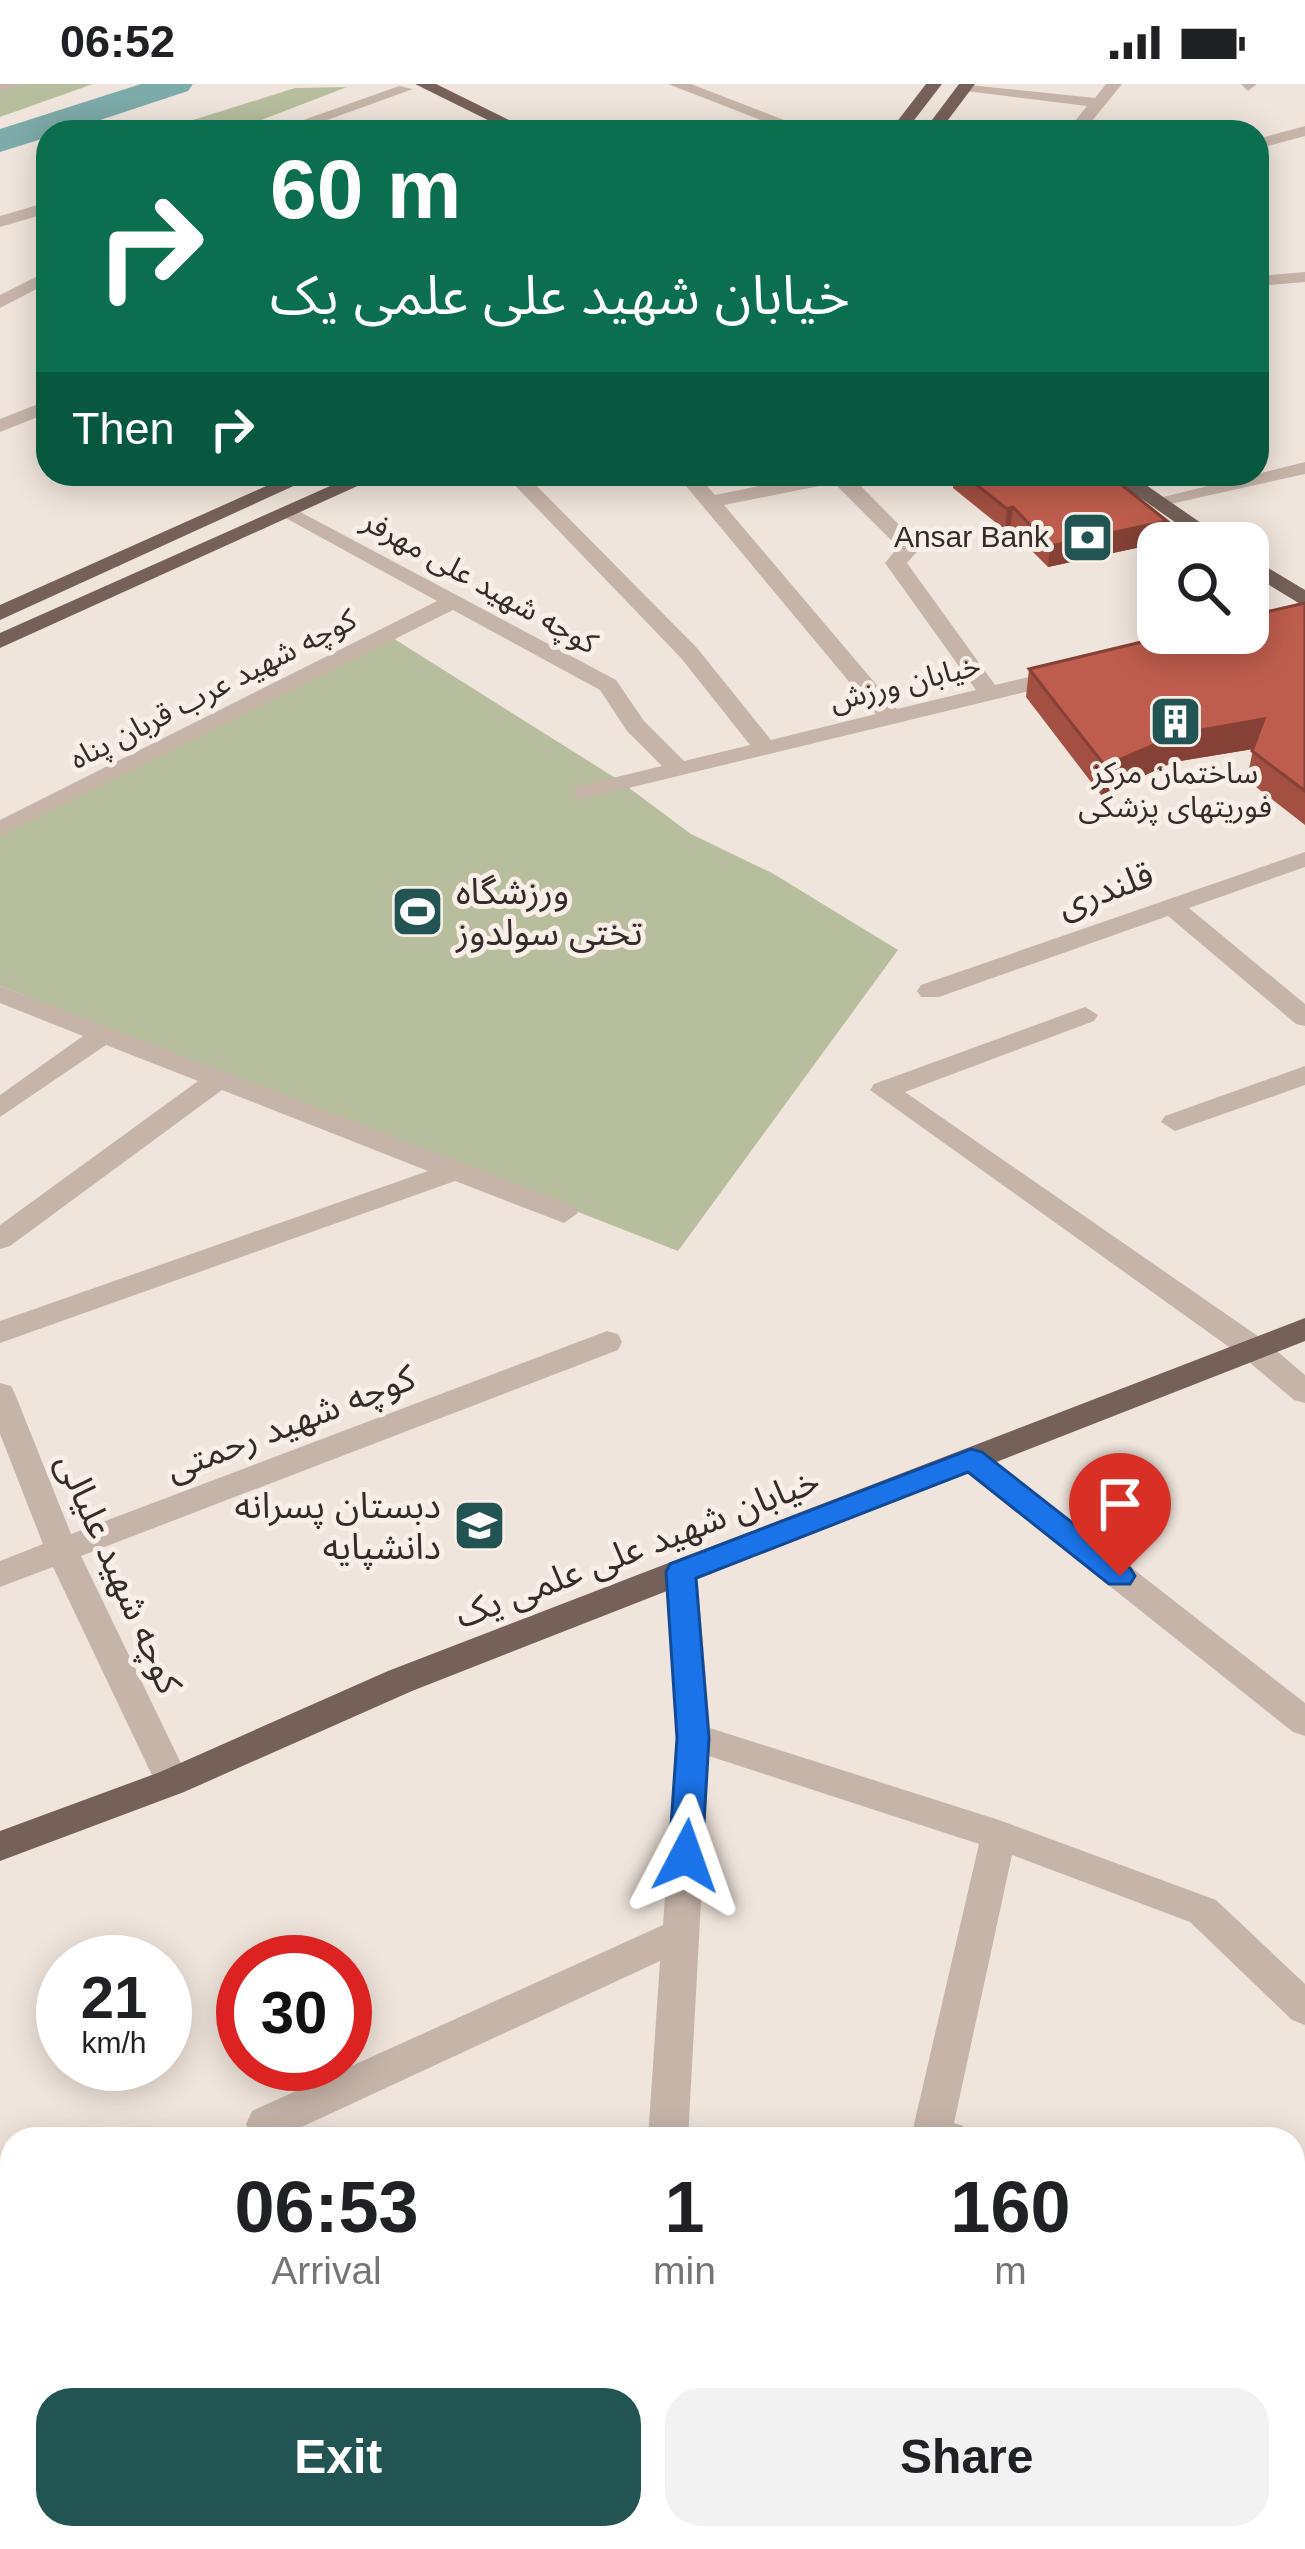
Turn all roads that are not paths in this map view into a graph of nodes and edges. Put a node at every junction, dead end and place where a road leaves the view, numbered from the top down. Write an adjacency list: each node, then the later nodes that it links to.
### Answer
1 (13, 84): 8 (street)
2 (676, 84): 9 (street)
3 (739, 84): 9 (street)
4 (934, 84): 16 (main road)
5 (1114, 84): 10 (street)
6 (967, 85): 10 (street); 17 (main road)
7 (407, 86): 11 (street); 12 (street); 13 (main road); 14 (main road)
8 (0, 88)
9 (722, 101): 15 (street)
10 (1099, 103): 18 (street)
11 (312, 120)
12 (352, 120)
13 (473, 120)
14 (494, 120)
15 (774, 120)
16 (906, 120)
17 (941, 120)
18 (1084, 120)
19 (1305, 131): 20 (street)
20 (1283, 139): 21 (street); 22 (street)
21 (1269, 142)
22 (1305, 150)
23 (36, 210): 24 (street)
24 (0, 221)
25 (1305, 278): 26 (street)
26 (1269, 280)
27 (36, 283): 28 (street)
28 (19, 293): 29 (street); 30 (street)
29 (36, 297)
30 (0, 302)
31 (36, 411): 32 (street)
32 (0, 426)
33 (1305, 468): 34 (street)
34 (1269, 476)
35 (283, 486): 50 (main road)
36 (347, 486): 45 (main road)
37 (526, 486): 55 (street)
38 (696, 486): 44 (street)
39 (786, 486): 44 (street)
40 (849, 486): 53 (street)
41 (1134, 486): 43 (main road)
42 (1224, 486): 43 (street)
43 (1157, 501): 46 (main road)
44 (710, 502): 54 (street)
45 (289, 512): 49 (street, کوچه شهید علی مهرفر); 51 (main road)
46 (1188, 522)
47 (1269, 576): 48 (main road)
48 (1305, 600)
49 (454, 602): 56 (street, کوچه شهید علی مهرفر); 58 (street, کوچه شهید عرب قربان پناه)
50 (0, 613)
51 (0, 641)
52 (1082, 672): 53 (street, خیابان ورزش)
53 (990, 694): 54 (street, خیابان ورزش)
54 (892, 717): 55 (street, خیابان ورزش)
55 (765, 748): 56 (street, خیابان ورزش)
56 (679, 770): 57 (street, خیابان ورزش)
57 (583, 792)
58 (0, 830)
59 (1305, 859): 60 (street, قلندری)
60 (1169, 904): 61 (street, قلندری); 64 (street)
61 (930, 991)
62 (0, 994): 65 (street)
63 (1085, 1015): 76 (street)
64 (1305, 1018)
65 (104, 1034): 67 (street); 68 (street)
66 (1305, 1075): 69 (street)
67 (219, 1079): 70 (street); 72 (street)
68 (0, 1108)
69 (1175, 1122)
70 (456, 1171): 71 (street); 74 (street)
71 (564, 1213)
72 (0, 1239)
73 (1305, 1329): 76 (main road, خیابان شهید علی علمی یک)
74 (0, 1332)
75 (607, 1342): 80 (street, کوچه شهید رحمتی)
76 (1254, 1349): 77 (street); 79 (main road, خیابان شهید علی علمی یک)
77 (1305, 1392)
78 (0, 1394): 80 (street, کوچه شهید علیالی)
79 (971, 1459): 81 (main road, خیابان شهید علی علمی یک); 83 (street)
80 (62, 1550): 82 (street, کوچه شهید رحمتی); 85 (street, کوچه شهید علیالی)
81 (681, 1572): 84 (street); 85 (main road, خیابان شهید علی علمی یک)
82 (0, 1574)
83 (1305, 1722)
84 (693, 1738): 86 (street); 88 (street)
85 (172, 1782): 87 (main road, خیابان شهید علی علمی یک)
86 (999, 1835): 89 (street); 92 (street)
87 (0, 1846)
88 (681, 1934): 90 (street); 91 (street)
89 (1305, 2008)
90 (266, 2124)
91 (669, 2127)
92 (942, 2127)

